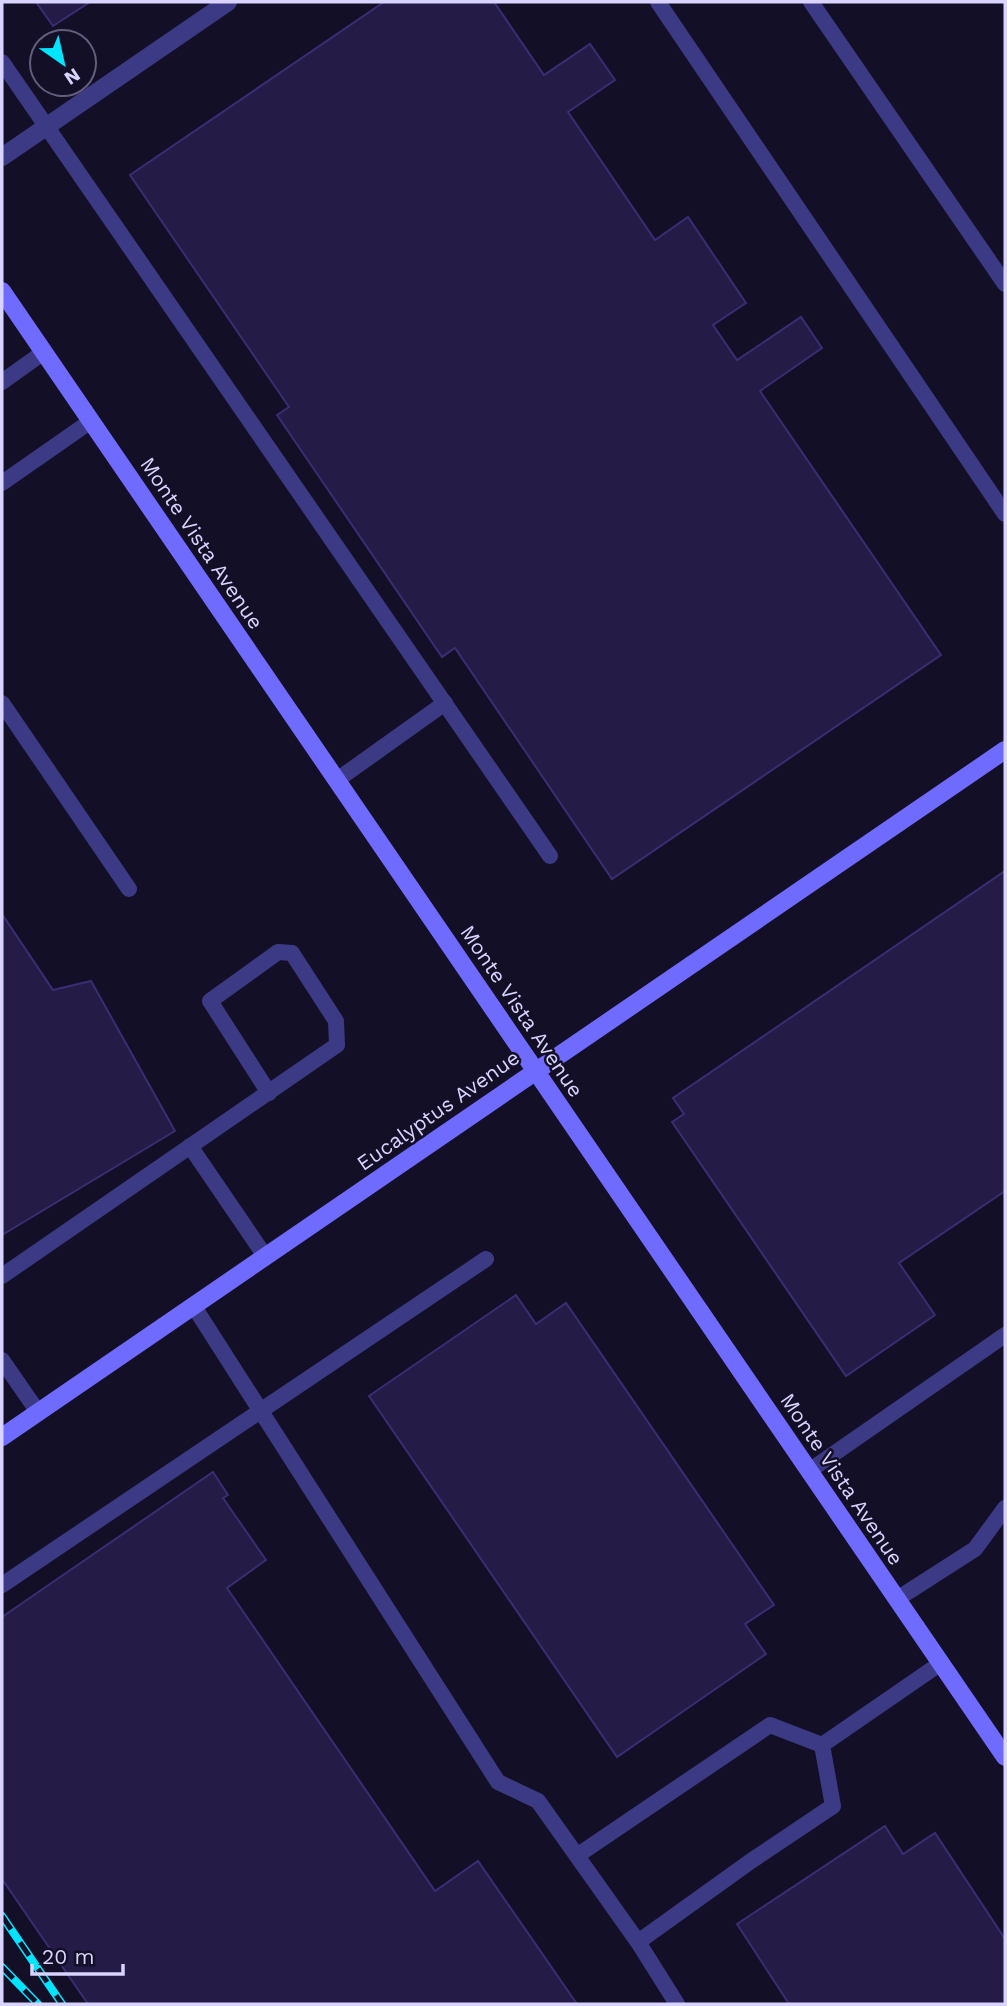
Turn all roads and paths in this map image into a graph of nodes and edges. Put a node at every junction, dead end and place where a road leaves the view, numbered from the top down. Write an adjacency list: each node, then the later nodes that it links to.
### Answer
1 (228, 2): 5 (street)
2 (658, 2): 13 (lane)
3 (811, 2): 7 (lane)
4 (2, 62): 5 (lane)
5 (45, 127): 6 (street); 15 (lane)
6 (2, 157)
7 (1005, 284)
8 (2, 291): 9 (street, Monte Vista Avenue)
9 (44, 352): 10 (lane); 11 (street, Monte Vista Avenue)
10 (2, 382)
11 (91, 421): 12 (lane); 17 (street, Monte Vista Avenue)
12 (2, 483)
13 (1005, 514)
14 (2, 703): 19 (lane)
15 (445, 703): 17 (lane); 18 (lane)
16 (1005, 750): 20 (street, Eucalyptus Avenue)
17 (337, 780): 20 (street, Monte Vista Avenue)
18 (550, 856)
19 (130, 889)
20 (535, 1071): 23 (street, Eucalyptus Avenue); 32 (street, Monte Vista Avenue)
21 (269, 1093): 21 (lane); 22 (lane)
22 (190, 1146): 23 (lane); 25 (lane)
23 (265, 1256): 26 (street, Eucalyptus Avenue)
24 (486, 1259): 30 (lane)
25 (2, 1276)
26 (193, 1305): 29 (street, Eucalyptus Avenue); 30 (lane)
27 (1005, 1335): 32 (lane)
28 (2, 1360): 29 (lane)
29 (38, 1412): 31 (street, Eucalyptus Avenue)
30 (262, 1412): 34 (lane); 39 (lane)
31 (2, 1437)
32 (809, 1471): 35 (street, Monte Vista Avenue)
33 (1005, 1508): 35 (lane)
34 (2, 1586)
35 (897, 1599): 36 (street, Monte Vista Avenue)
36 (941, 1663): 37 (lane); 38 (street, Monte Vista Avenue)
37 (822, 1745): 39 (lane); 40 (lane)
38 (1005, 1757)
39 (578, 1855): 40 (lane)
40 (638, 1942): 41 (lane)
41 (677, 2004)

